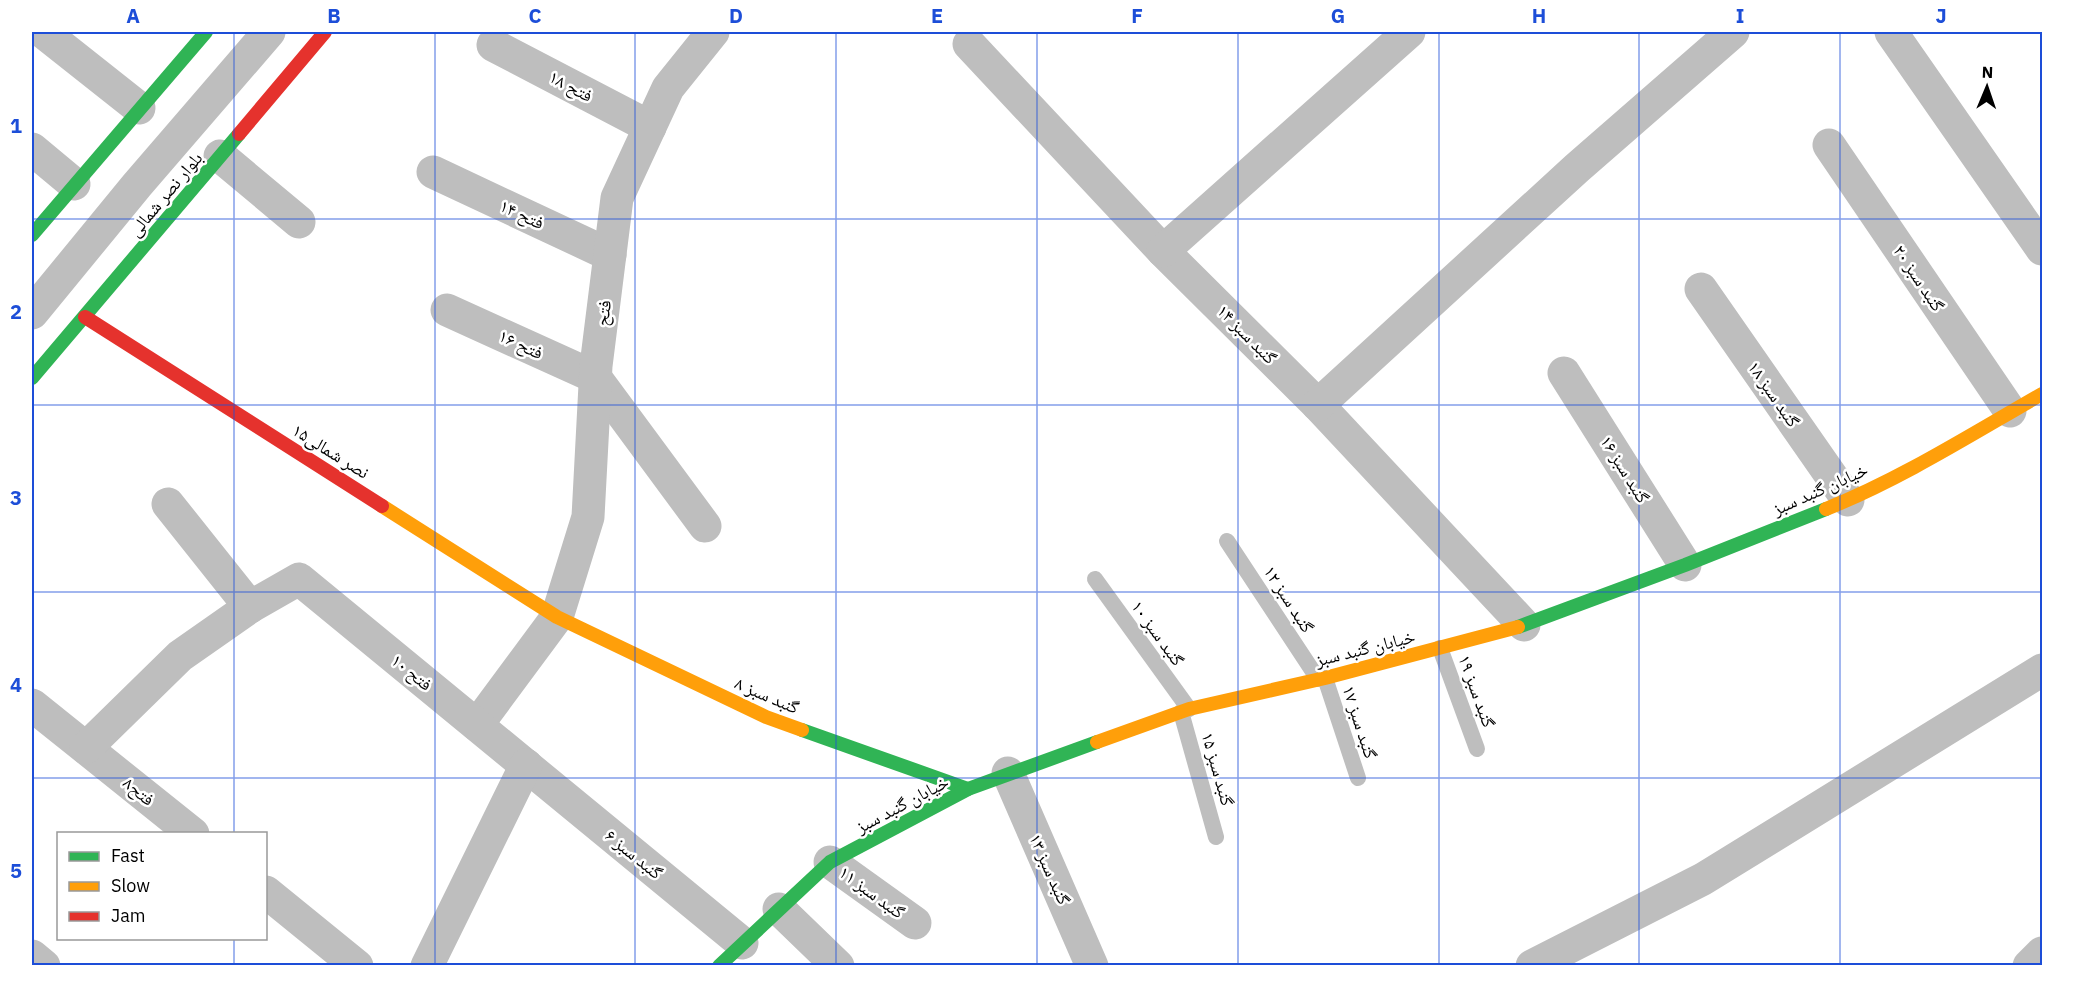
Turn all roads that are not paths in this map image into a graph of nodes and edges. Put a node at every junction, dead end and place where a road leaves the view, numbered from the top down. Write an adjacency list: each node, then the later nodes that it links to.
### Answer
1 (43, 32): 10 (street)
2 (206, 32): 10 (street)
3 (325, 32): 14 (street, بلوار نصر شمالی)
4 (713, 32): 11 (street, فتح)
5 (1409, 32): 20 (street)
6 (1733, 32): 29 (street)
7 (1891, 32): 19 (street)
8 (969, 44): 20 (street, گنبد سبز ۱۴)
9 (493, 45): 11 (street, فتح ۱۸)
10 (139, 108): 16 (street)
11 (650, 127): 21 (street, فتح)
12 (1828, 145): 30 (street, گنبد سبز ۲۰)
13 (32, 149): 16 (street)
14 (220, 156): 17 (street); 24 (street, بلوار نصر شمالی)
15 (433, 172): 21 (street, فتح ۱۴)
16 (74, 184): 18 (street)
17 (299, 222)
18 (32, 235)
19 (2043, 249)
20 (1163, 251): 29 (street, گنبد سبز ۱۴)
21 (610, 255): 26 (street, فتح)
22 (1701, 289): 31 (street, گنبد سبز ۱۸)
23 (447, 310): 26 (street, فتح ۱۶)
24 (85, 317): 27 (street, بلوار نصر شمالی); 38 (street, نصر شمالی۱۵)
25 (1564, 373): 35 (street, گنبد سبز ۱۶)
26 (595, 377): 33 (street); 38 (street, فتح)
27 (32, 378)
28 (2043, 394): 30 (street, خیابان گنبد سبز)
29 (1318, 405): 39 (street, گنبد سبز ۱۴)
30 (2010, 411): 31 (street, خیابان گنبد سبز)
31 (1848, 500): 35 (street, خیابان گنبد سبز)
32 (168, 504): 37 (street)
33 (705, 526)
34 (1227, 541): 42 (lane, گنبد سبز ۱۲)
35 (1685, 565): 39 (street, خیابان گنبد سبز)
36 (1095, 579): 44 (lane, گنبد سبز ۱۰)
37 (250, 607): 45 (street, فتح ۱۰); 46 (street)
38 (558, 617): 45 (street); 51 (street, گنبد سبز ۸)
39 (1524, 625): 40 (street, خیابان گنبد سبز)
40 (1440, 648): 42 (street, خیابان گنبد سبز); 47 (lane, گنبد سبز ۱۹)
41 (2043, 670): 66 (street)
42 (1321, 678): 44 (street, خیابان گنبد سبز); 50 (lane, گنبد سبز ۱۷)
43 (32, 705): 46 (street, فتح۸)
44 (1185, 710): 49 (street, خیابان گنبد سبز); 53 (lane, گنبد سبز ۱۵)
45 (477, 725): 48 (street, فتح ۱۰)
46 (86, 748): 52 (street, فتح۸)
47 (1477, 749)
48 (526, 765): 59 (street, گنبد سبز ۶); 63 (street)
49 (1008, 773): 51 (street, خیابان گنبد سبز); 65 (street, گنبد سبز ۱۳)
50 (1358, 778)
51 (968, 789): 54 (street, خیابان گنبد سبز)
52 (191, 832)
53 (1216, 837)
54 (830, 862): 56 (street, خیابان گنبد سبز); 57 (street, گنبد سبز ۱۱)
55 (267, 893): 62 (street)
56 (778, 909): 59 (street, خیابان گنبد سبز); 64 (street)
57 (915, 923)
58 (2043, 953): 67 (street)
59 (731, 954)
60 (32, 956): 61 (street)
61 (44, 966)
62 (357, 966)
63 (427, 966)
64 (838, 966)
65 (1092, 966)
66 (1532, 966)
67 (2029, 966)

